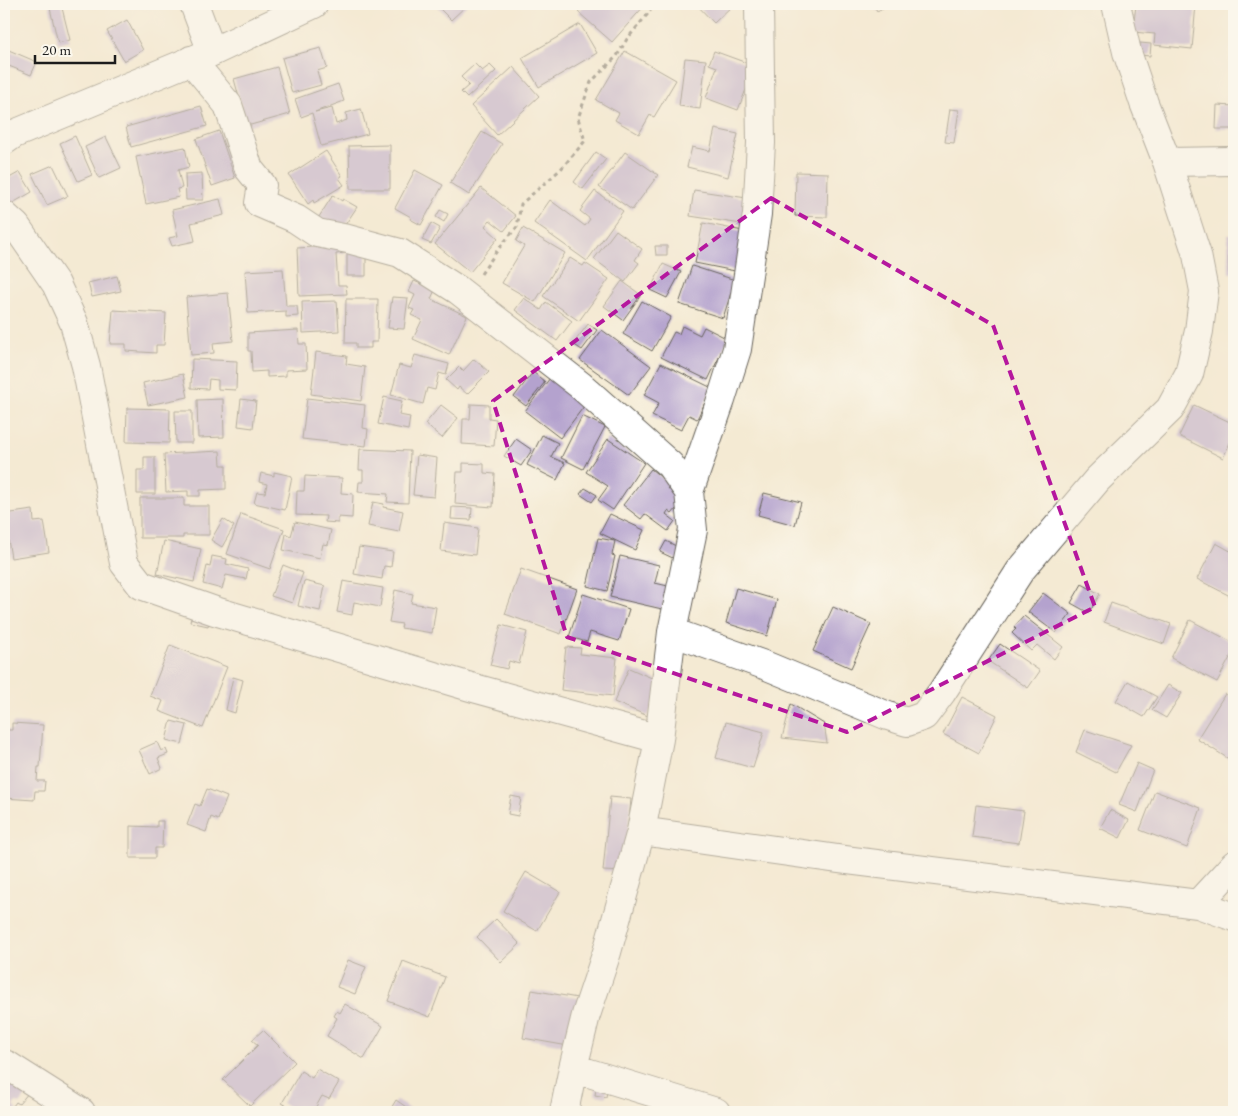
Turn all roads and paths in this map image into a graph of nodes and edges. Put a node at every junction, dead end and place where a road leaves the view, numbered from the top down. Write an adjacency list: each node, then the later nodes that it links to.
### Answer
1 (194, 4): 6 (street)
2 (314, 4): 6 (street)
3 (759, 4): 12 (street)
4 (1116, 4): 9 (street)
5 (651, 10): 11 (path)
6 (201, 56): 7 (street); 11 (street)
7 (7, 132)
8 (1234, 161): 9 (street)
9 (1167, 162): 13 (street)
10 (4, 215): 14 (street)
11 (458, 290): 12 (street)
12 (688, 492): 13 (street)
13 (672, 632): 14 (street)
14 (658, 739): 15 (street)
15 (641, 831): 17 (street); 20 (street)
16 (1234, 865): 17 (street)
17 (1198, 904): 18 (street)
18 (1234, 917)
19 (4, 1064): 21 (street)
20 (573, 1068): 22 (street); 23 (street)
21 (81, 1112)
22 (564, 1112)
23 (716, 1112)

